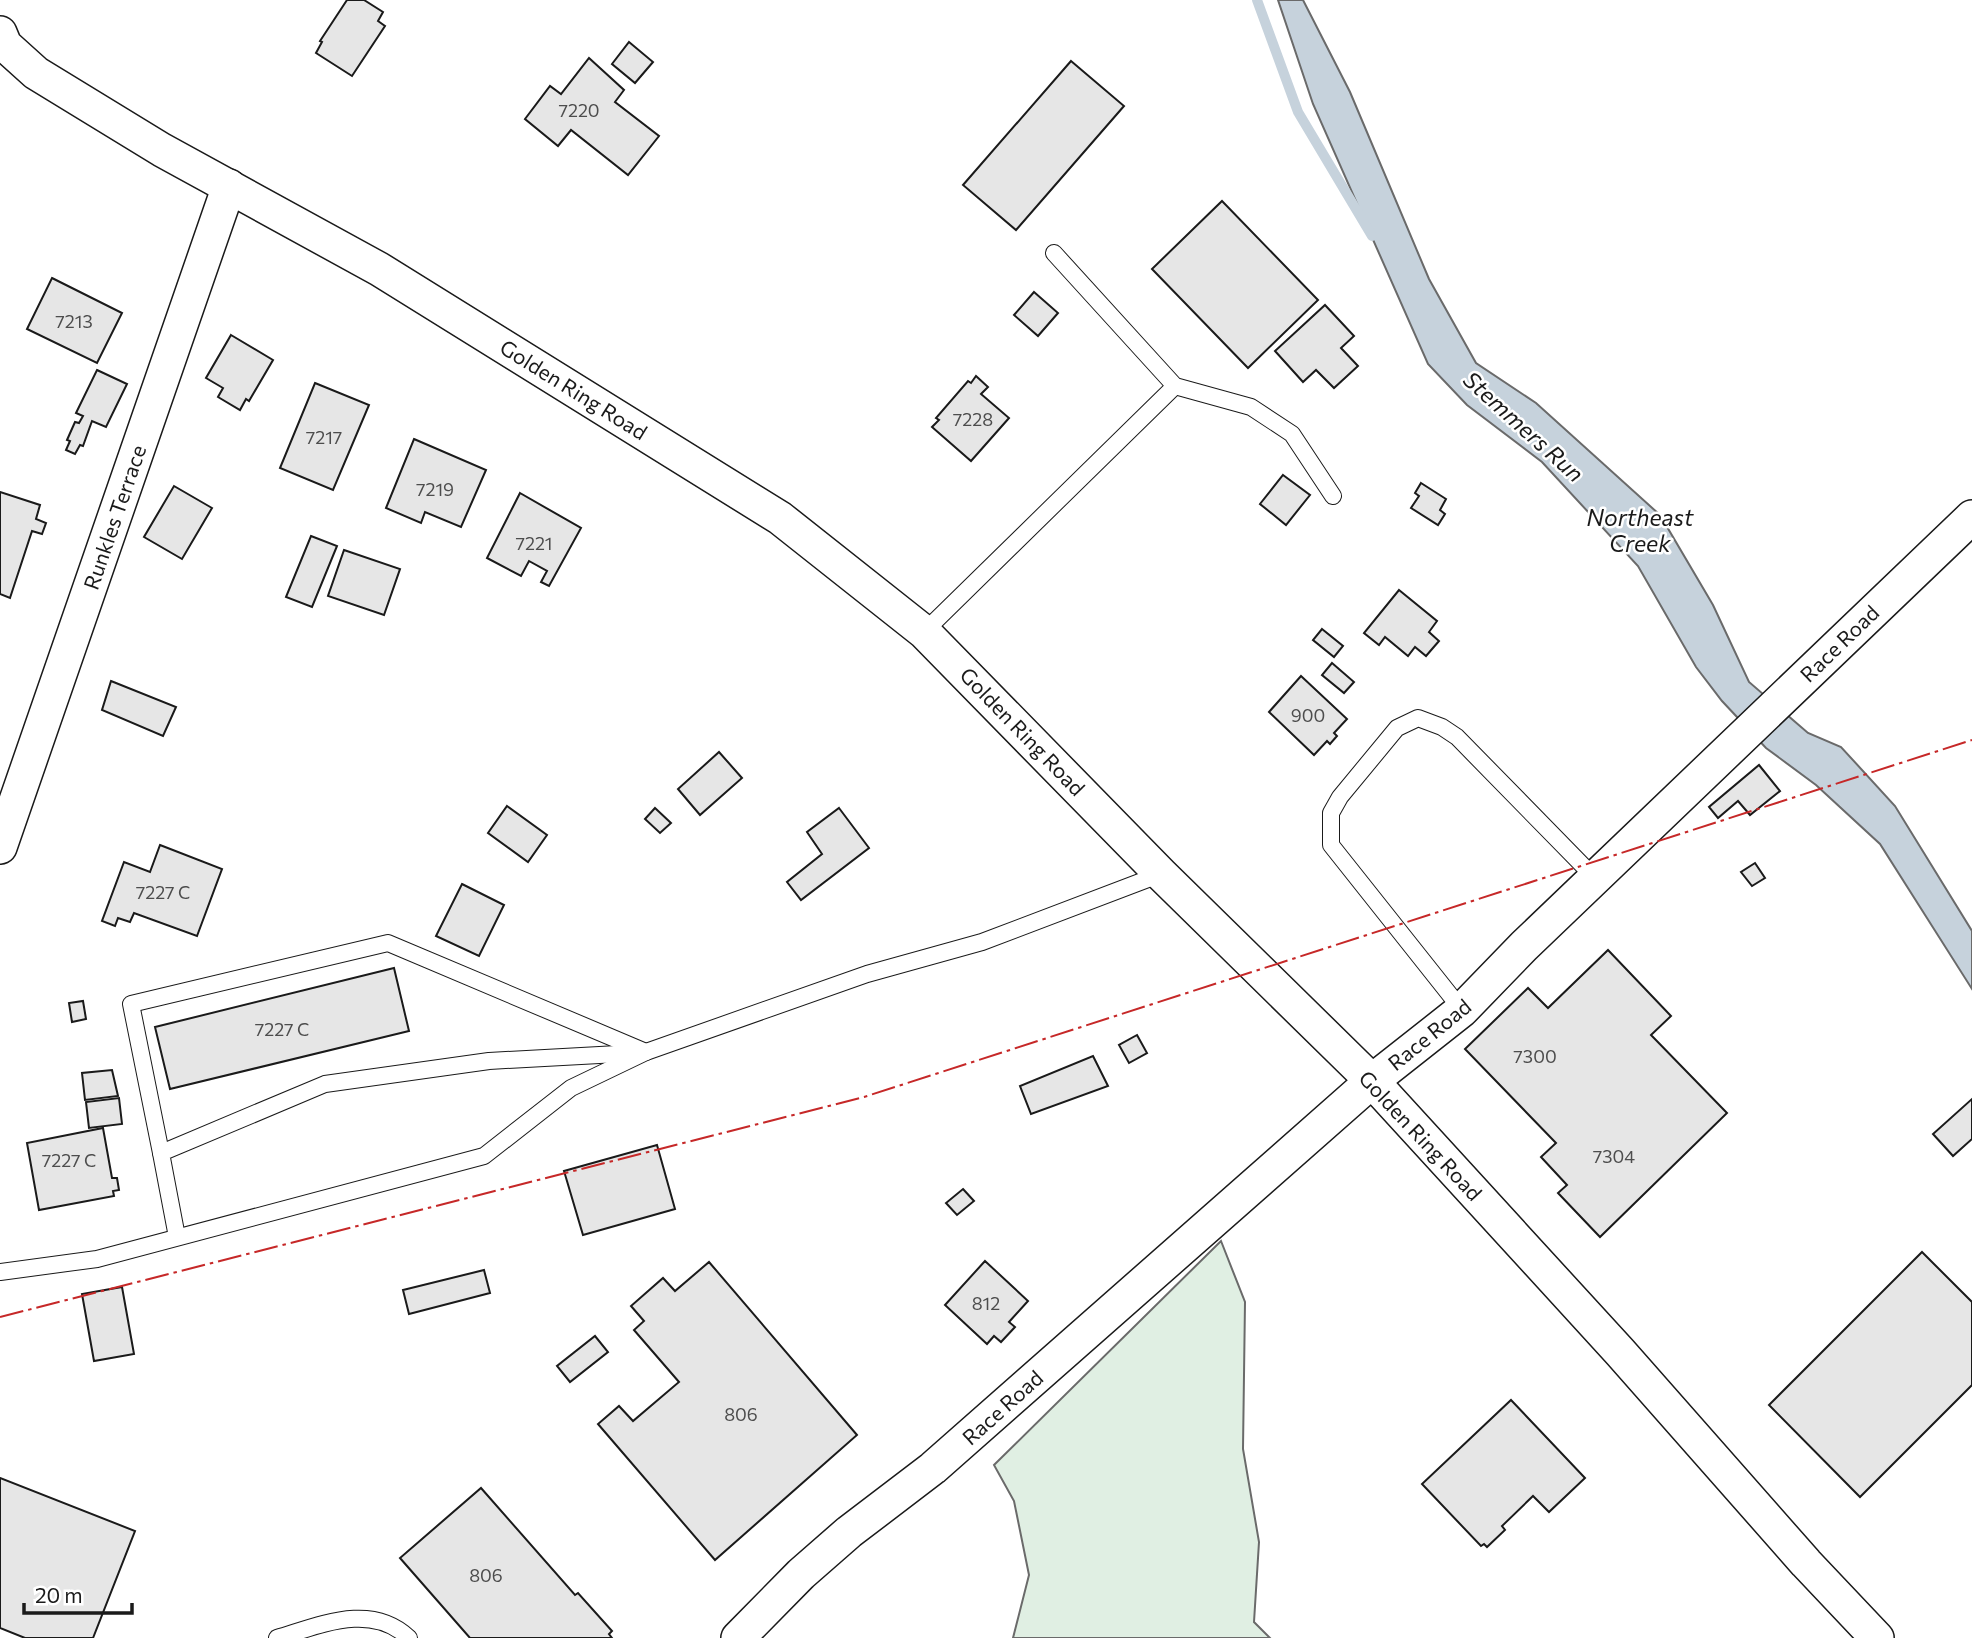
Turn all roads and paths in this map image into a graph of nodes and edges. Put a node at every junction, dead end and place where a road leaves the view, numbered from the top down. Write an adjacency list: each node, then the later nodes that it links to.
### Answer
1 (0, 33): 2 (street, Golden Ring Road)
2 (229, 186): 7 (street, Golden Ring Road); 8 (street, Runkles Terrace)
3 (1054, 253): 4 (lane)
4 (1175, 386): 5 (lane); 7 (lane)
5 (1334, 496)
6 (1972, 517): 10 (street, Race Road)
7 (925, 632): 9 (street, Golden Ring Road)
8 (0, 847)
9 (1161, 874): 12 (lane); 13 (street, Golden Ring Road)
10 (1596, 879): 11 (street, Race Road); 11 (lane)
11 (1462, 1010): 13 (street, Race Road)
12 (646, 1052): 14 (lane); 14 (lane); 15 (lane)
13 (1371, 1081): 19 (street, Race Road); 20 (street, Golden Ring Road)
14 (161, 1153): 15 (lane)
15 (177, 1237): 16 (lane)
16 (0, 1272)
17 (277, 1638): 18 (lane)
18 (409, 1638)
19 (738, 1638)
20 (1878, 1638)

